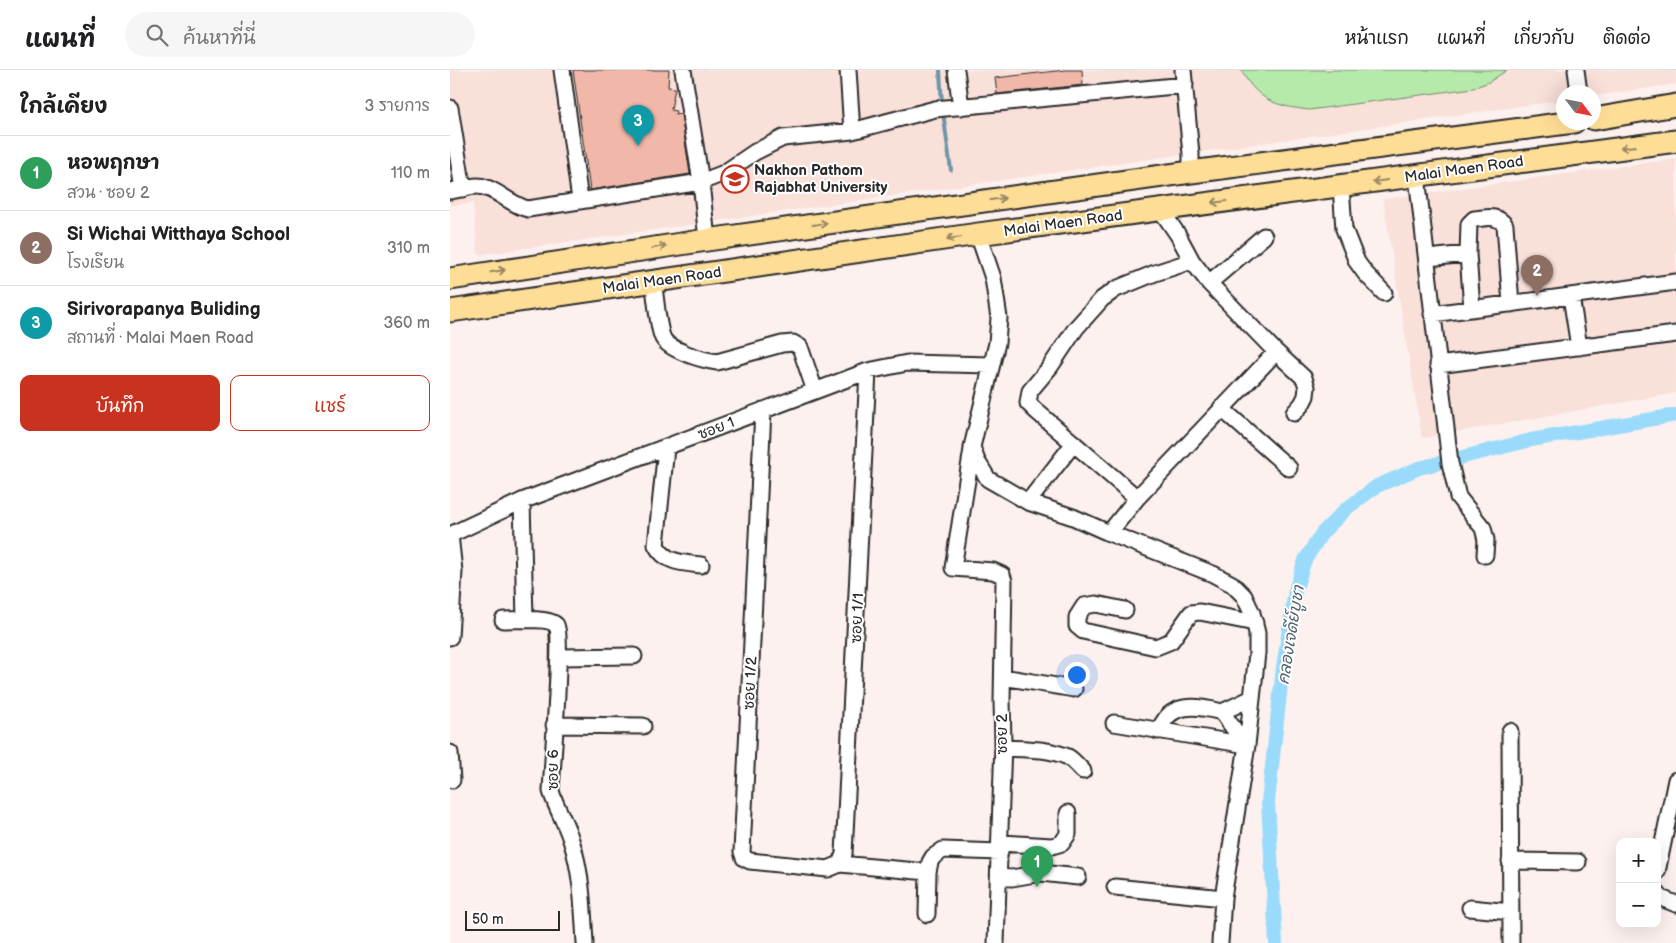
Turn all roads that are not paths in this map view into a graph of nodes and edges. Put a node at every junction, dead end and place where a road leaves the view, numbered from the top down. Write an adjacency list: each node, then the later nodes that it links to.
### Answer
1 (562, 70): 20 (street)
2 (683, 70): 17 (street)
3 (848, 70): 13 (street)
4 (956, 70): 9 (street)
5 (1576, 70): 7 (street)
6 (1184, 78): 9 (street); 15 (street)
7 (1578, 85)
8 (1676, 105): 11 (highway)
9 (958, 107): 13 (street)
10 (450, 108): 19 (street)
11 (1601, 118)
12 (1556, 124): 15 (highway, Malai Maen Road)
13 (852, 131): 17 (street)
14 (1676, 141): 16 (highway, Malai Maen Road, one-way to 16)
15 (1191, 172): 24 (highway, Malai Maen Road, one-way to 15)
16 (1417, 176): 18 (highway, Malai Maen Road, one-way to 18); 26 (street)
17 (701, 182): 20 (street); 24 (street)
18 (1341, 186): 21 (highway, Malai Maen Road, one-way to 21); 32 (street)
19 (456, 190): 20 (street)
20 (580, 200)
21 (1161, 210): 22 (highway, Malai Maen Road); 27 (street)
22 (978, 234): 29 (highway, Malai Maen Road, one-way to 29); 41 (street)
23 (1264, 236): 31 (street)
24 (707, 240): 28 (highway, Malai Maen Road, one-way to 24)
25 (1468, 254): 26 (street); 34 (street); 35 (street)
26 (1427, 258): 37 (street)
27 (1192, 261): 31 (street); 48 (street)
28 (450, 279)
29 (653, 281): 36 (highway, Malai Maen Road); 44 (street)
30 (1676, 282): 33 (street)
31 (1209, 283): 40 (street)
32 (1384, 293)
33 (1571, 296): 34 (street); 39 (street)
34 (1510, 304): 35 (street)
35 (1472, 309): 37 (street)
36 (450, 311)
37 (1432, 314): 42 (street)
38 (1676, 334): 39 (street)
39 (1579, 347): 42 (street)
40 (1276, 352): 45 (street); 47 (street)
41 (992, 365): 43 (street, ซอย 1); 49 (street)
42 (1438, 365): 57 (street)
43 (868, 372): 44 (street, ซอย 1); 86 (street, ซอย 1/1)
44 (816, 391): 46 (street, ซอย 1)
45 (1222, 408): 51 (street); 52 (street)
46 (763, 410): 50 (street, ซอย 1); 86 (street, ซอย 1/2)
47 (1294, 413)
48 (1074, 443): 52 (street); 54 (street)
49 (972, 447): 54 (street); 66 (street, ซอย 2)
50 (666, 448): 53 (street, ซอย 1); 58 (street)
51 (1289, 468)
52 (1137, 498): 55 (street)
53 (522, 501): 56 (street, ซอย 1); 61 (street)
54 (1028, 502): 55 (street)
55 (1109, 533): 62 (street)
56 (450, 535): 63 (street)
57 (1485, 555)
58 (701, 565)
59 (1125, 610): 62 (street)
60 (503, 620): 61 (street, ซอย 6)
61 (525, 620): 65 (street, ซอย 6)
62 (1255, 623): 68 (street)
63 (450, 637)
64 (634, 656): 65 (street)
65 (559, 657): 71 (street, ซอย 6)
66 (1003, 677): 67 (street); 76 (street, ซอย 2)
67 (1074, 689)
68 (1252, 698): 69 (street); 75 (street)
69 (1222, 712): 73 (street); 75 (street)
70 (1114, 723): 73 (street)
71 (554, 726): 72 (street); 97 (street, ซอย 6)
72 (643, 726)
73 (1158, 731): 75 (street)
74 (1510, 731): 84 (street)
75 (1244, 744): 91 (street)
76 (1003, 748): 78 (street); 82 (street, ซอย 2)
77 (450, 754): 79 (street)
78 (1083, 771)
79 (452, 780)
80 (1676, 780): 83 (street)
81 (1068, 813): 82 (street)
82 (1000, 848): 87 (street); 88 (street, ซอย 2)
83 (1661, 853)
84 (1510, 861): 85 (street); 95 (street)
85 (1578, 862)
86 (840, 864): 87 (street, ซอย 1/2)
87 (928, 872): 96 (street)
88 (999, 877): 89 (street); 98 (street, ซอย 2)
89 (1078, 877)
90 (1115, 887): 91 (street)
91 (1223, 898): 99 (street)
92 (1661, 898): 93 (street)
93 (1676, 904)
94 (1470, 908): 95 (street)
95 (1511, 912): 100 (street)
96 (927, 914)
97 (585, 943)
98 (996, 943)
99 (1220, 943)
100 (1511, 943)

